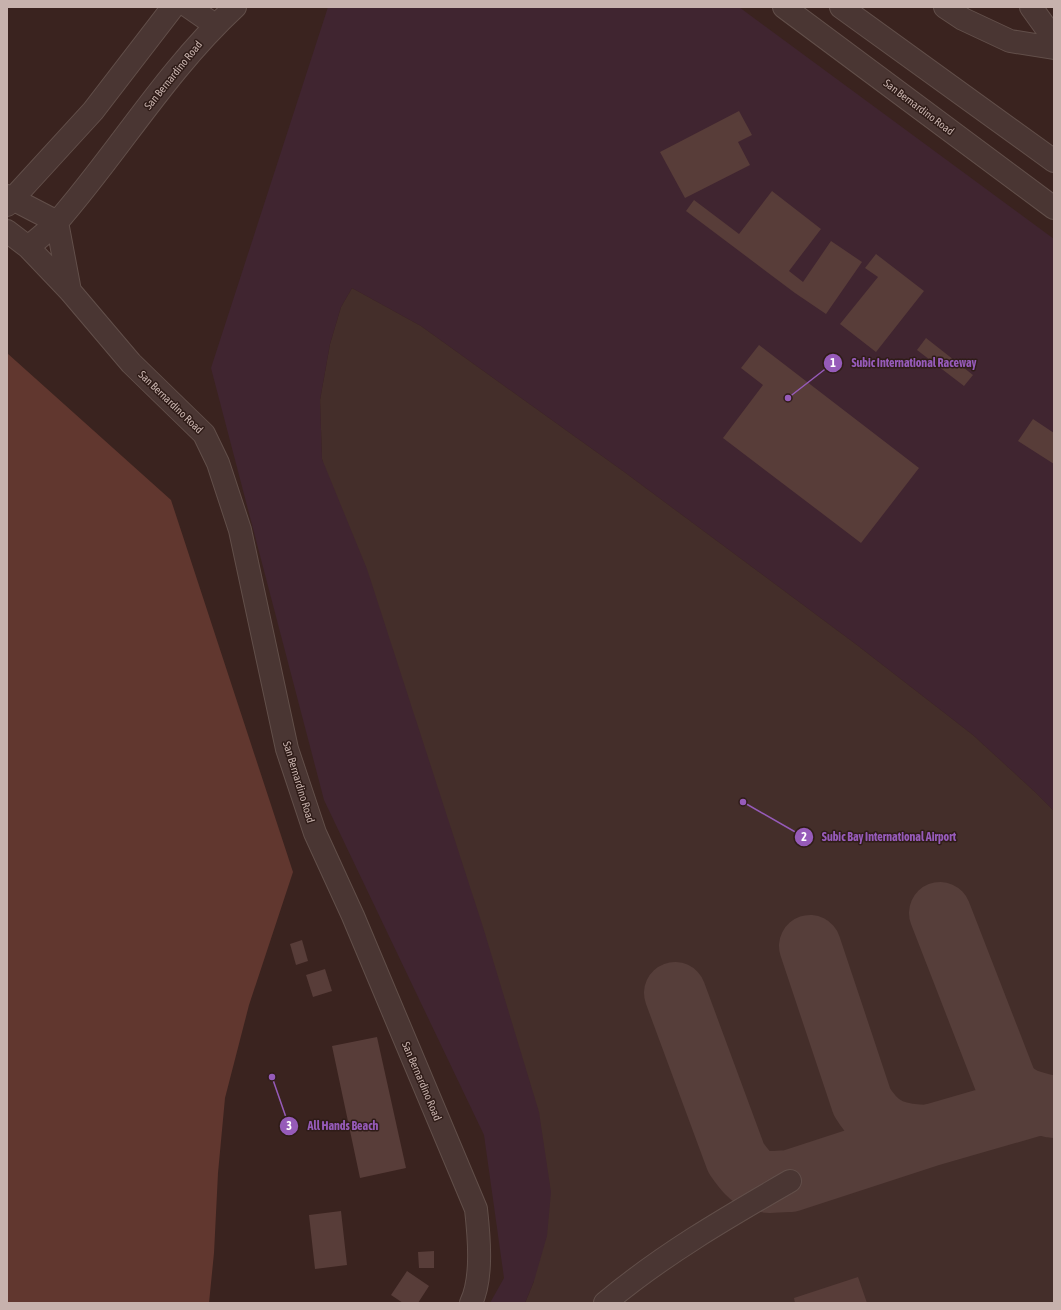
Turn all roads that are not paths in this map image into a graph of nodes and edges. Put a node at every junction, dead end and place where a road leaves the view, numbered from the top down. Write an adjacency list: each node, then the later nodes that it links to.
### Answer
1 (173, 7): 14 (street)
2 (189, 7): 8 (street)
3 (235, 7): 8 (street, San Bernardino Road)
4 (784, 7): 12 (street, San Bernardino Road)
5 (841, 7): 11 (street)
6 (945, 7): 10 (street)
7 (1031, 7): 9 (street)
8 (215, 25): 16 (street, San Bernardino Road)
9 (1054, 39)
10 (1054, 48)
11 (910, 57): 12 (street); 13 (street)
12 (889, 85): 15 (street, San Bernardino Road)
13 (1054, 161)
14 (9, 200): 16 (street)
15 (1054, 208)
16 (57, 222): 18 (street, San Bernardino Road); 19 (street)
17 (7, 231): 18 (street)
18 (28, 247): 19 (street, San Bernardino Road)
19 (70, 292): 21 (street, San Bernardino Road)
20 (790, 1181): 22 (street)
21 (472, 1303)
22 (605, 1303)

